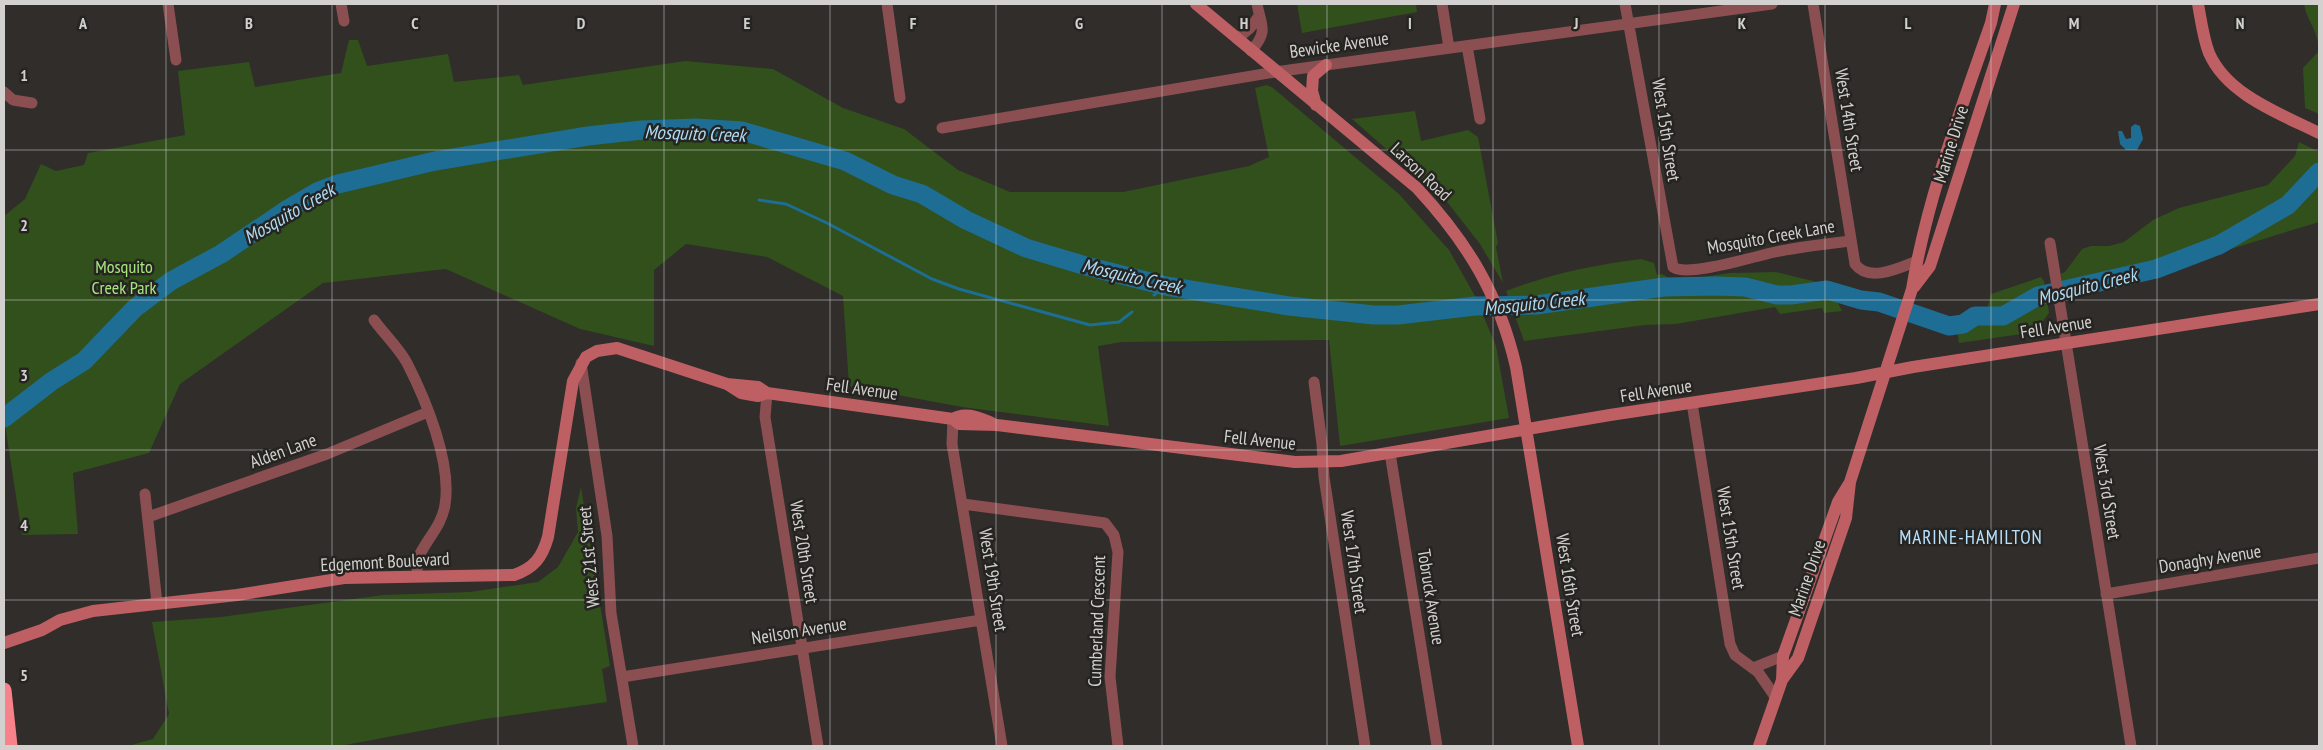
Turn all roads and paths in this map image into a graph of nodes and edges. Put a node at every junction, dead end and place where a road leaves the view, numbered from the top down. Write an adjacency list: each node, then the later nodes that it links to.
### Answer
1 (168, 4): 20 (street)
2 (342, 4): 14 (street)
3 (887, 4): 24 (street)
4 (1196, 4): 16 (main road, Larson Road)
5 (1257, 4): 13 (street)
6 (1442, 4): 18 (street)
7 (1625, 4): 15 (street, West 15th Street)
8 (1772, 4): 15 (street, Bewicke Avenue)
9 (1813, 4): 30 (street, West 14th Street)
10 (1995, 4): 32 (main road, Marine Drive)
11 (2014, 4): 34 (main road, Marine Drive)
12 (2198, 4): 29 (main road)
13 (1259, 16): 16 (street); 19 (street)
14 (344, 21)
15 (1629, 22): 17 (street, Bewicke Avenue); 33 (street, West 15th Street)
16 (1237, 39): 19 (main road, Larson Road)
17 (1467, 46): 18 (street, Bewicke Avenue); 27 (street)
18 (1449, 48): 21 (street, Bewicke Avenue)
19 (1251, 51): 22 (main road, Larson Road)
20 (176, 60)
21 (1326, 65): 22 (street, Bewicke Avenue); 26 (main road)
22 (1275, 72): 26 (main road, Larson Road); 28 (street, Bewicke Avenue)
23 (4, 92): 25 (street)
24 (900, 98)
25 (32, 103)
26 (1316, 105): 45 (main road, Larson Road)
27 (1480, 119)
28 (942, 128)
29 (2319, 133)
30 (1850, 241): 32 (street, Mosquito Creek Lane); 33 (street, Mosquito Creek Lane)
31 (2050, 243): 37 (street, West 3rd Street)
32 (1917, 261): 34 (main road, Marine Drive)
33 (1672, 263)
34 (1912, 289): 39 (main road, Marine Drive)
35 (2319, 304): 37 (main road, Fell Avenue)
36 (374, 320): 43 (street)
37 (2066, 344): 39 (main road, Fell Avenue); 54 (street, West 3rd Street)
38 (581, 364): 41 (main road, Fell Avenue); 53 (main road, Edgemont Boulevard); 61 (street, West 21st Street)
39 (1884, 372): 42 (main road, Fell Avenue); 48 (main road, Marine Drive)
40 (1314, 382): 47 (street, West 17th Street)
41 (767, 393): 44 (main road, Fell Avenue); 58 (street, West 20th Street)
42 (1692, 403): 45 (main road, Fell Avenue); 60 (street, West 15th Street)
43 (428, 412): 51 (street, Alden Lane); 53 (street)
44 (953, 419): 47 (main road, Fell Avenue); 50 (street, West 19th Street)
45 (1527, 430): 46 (main road, Fell Avenue); 72 (main road, West 16th Street)
46 (1390, 453): 47 (main road, Fell Avenue); 71 (street, Tobruck Avenue)
47 (1323, 462): 70 (street, West 17th Street)
48 (1850, 482): 59 (main road, Marine Drive); 62 (main road, Marine Drive)
49 (145, 494): 51 (street)
50 (963, 504): 56 (street, West 19th Street); 69 (street, Cumberland Crescent)
51 (148, 518): 55 (street)
52 (2319, 558): 54 (street, Donaghy Avenue)
53 (417, 575): 55 (main road, Edgemont Boulevard)
54 (2106, 594): 74 (street, West 3rd Street)
55 (157, 603): 57 (main road, Edgemont Boulevard)
56 (981, 620): 58 (street, Neilson Avenue); 68 (street, West 19th Street)
57 (4, 643)
58 (802, 648): 61 (street, Neilson Avenue); 67 (street, West 20th Street)
59 (1784, 656): 60 (street); 62 (main road, Marine Drive)
60 (1753, 668): 64 (street, West 15th Street)
61 (622, 677): 66 (street, West 21st Street)
62 (1782, 680): 64 (main road, Marine Drive)
63 (4, 690): 65 (highway)
64 (1776, 698): 73 (main road, Marine Drive)
65 (10, 746)
66 (633, 746)
67 (818, 746)
68 (1002, 746)
69 (1118, 746)
70 (1366, 746)
71 (1437, 746)
72 (1578, 746)
73 (1759, 746)
74 (2131, 746)

